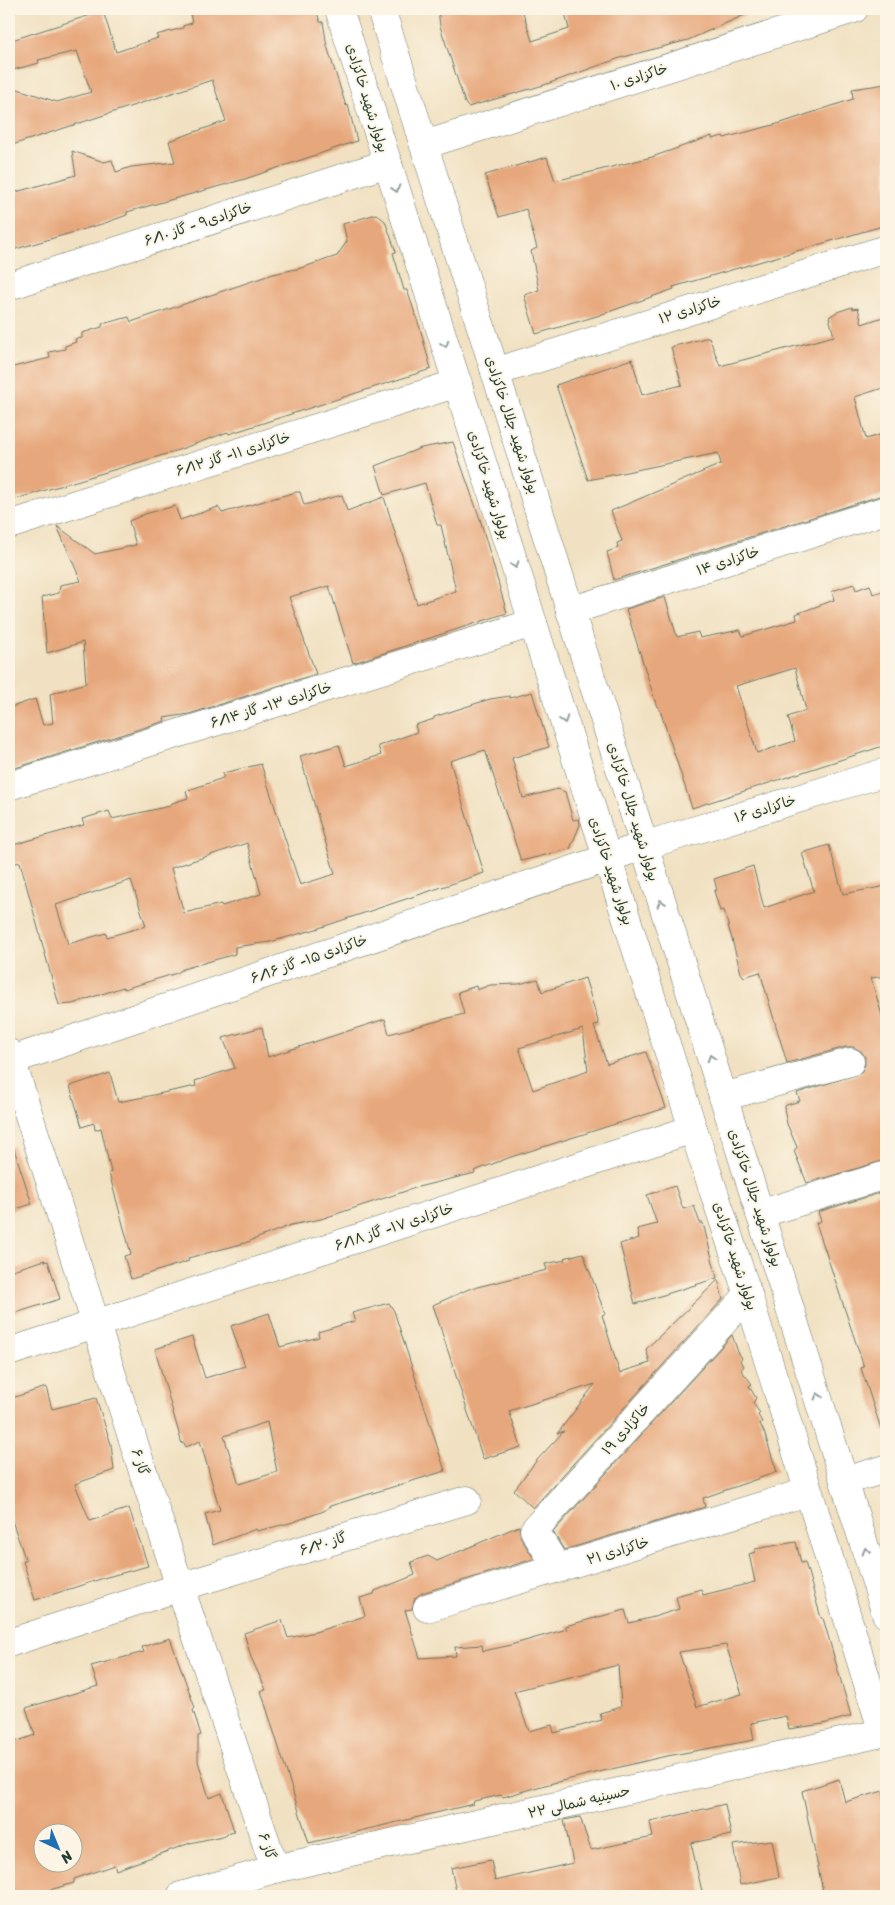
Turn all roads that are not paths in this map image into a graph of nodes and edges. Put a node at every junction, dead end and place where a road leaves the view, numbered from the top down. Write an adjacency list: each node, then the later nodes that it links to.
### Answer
1 (339, 9): 5 (street, بولوار شهید خاکزادی)
2 (381, 9): 4 (street, بولوار شهید جلال خاکزادی)
3 (854, 9): 4 (street, خاکزادی ۱۰)
4 (424, 145): 8 (street, بولوار شهید جلال خاکزادی)
5 (388, 163): 7 (street, خاکزادی۹ - گاز ۶/۱۰); 9 (street, بولوار شهید خاکزادی, one-way to 9)
6 (886, 249): 8 (street, خاکزادی ۱۲)
7 (9, 286)
8 (495, 372): 12 (street, بولوار شهید جلال خاکزادی)
9 (458, 383): 11 (street, خاکزادی ۱۱- گاز ۶/۱۲); 13 (street, بولوار شهید خاکزادی, one-way to 13)
10 (886, 510): 12 (street, خاکزادی ۱۴)
11 (9, 525)
12 (570, 611): 16 (street, بولوار شهید جلال خاکزادی)
13 (533, 623): 15 (street, خاکزادی ۱۳- گاز ۶/۱۴); 17 (street, بولوار شهید خاکزادی, one-way to 17)
14 (886, 772): 16 (street, خاکزادی ۱۶)
15 (9, 786)
16 (643, 846): 17 (street, خاکزادی ۱۶); 20 (street, بولوار شهید جلال خاکزادی, one-way to 16)
17 (607, 858): 18 (street, خاکزادی ۱۵- گاز ۶/۱۶); 21 (street, بولوار شهید خاکزادی)
18 (10, 1058): 25 (street, گاز ۶)
19 (850, 1062): 20 (street)
20 (723, 1097): 23 (street, بولوار شهید جلال خاکزادی)
21 (693, 1129): 24 (street, بولوار شهید خاکزادی); 25 (street, خاکزادی ۱۷- گاز ۶/۱۸)
22 (886, 1175): 23 (street)
23 (760, 1214): 28 (street, بولوار شهید جلال خاکزادی, one-way to 23)
24 (748, 1295): 29 (street, بولوار شهید خاکزادی); 31 (street, خاکزادی ۱۹)
25 (95, 1324): 26 (street, خاکزادی ۱۷- گاز ۶/۱۸); 32 (street, گاز ۶)
26 (9, 1352)
27 (886, 1469): 28 (street)
28 (844, 1481): 34 (street, بولوار شهید جلال خاکزادی, one-way to 28)
29 (808, 1492): 31 (street, خاکزادی ۲۱); 36 (street, بولوار شهید خاکزادی)
30 (467, 1500): 32 (street, گاز ۶/۲۰)
31 (558, 1569): 33 (street, خاکزادی ۲۱)
32 (180, 1587): 35 (street, گاز ۶/۲۰); 37 (street, گاز ۶)
33 (427, 1608)
34 (886, 1614)
35 (9, 1643)
36 (885, 1733): 37 (street, حسینیه شمالی ۲۲)
37 (275, 1869): 38 (street, حسینیه شمالی ۲۲)
38 (181, 1896)

